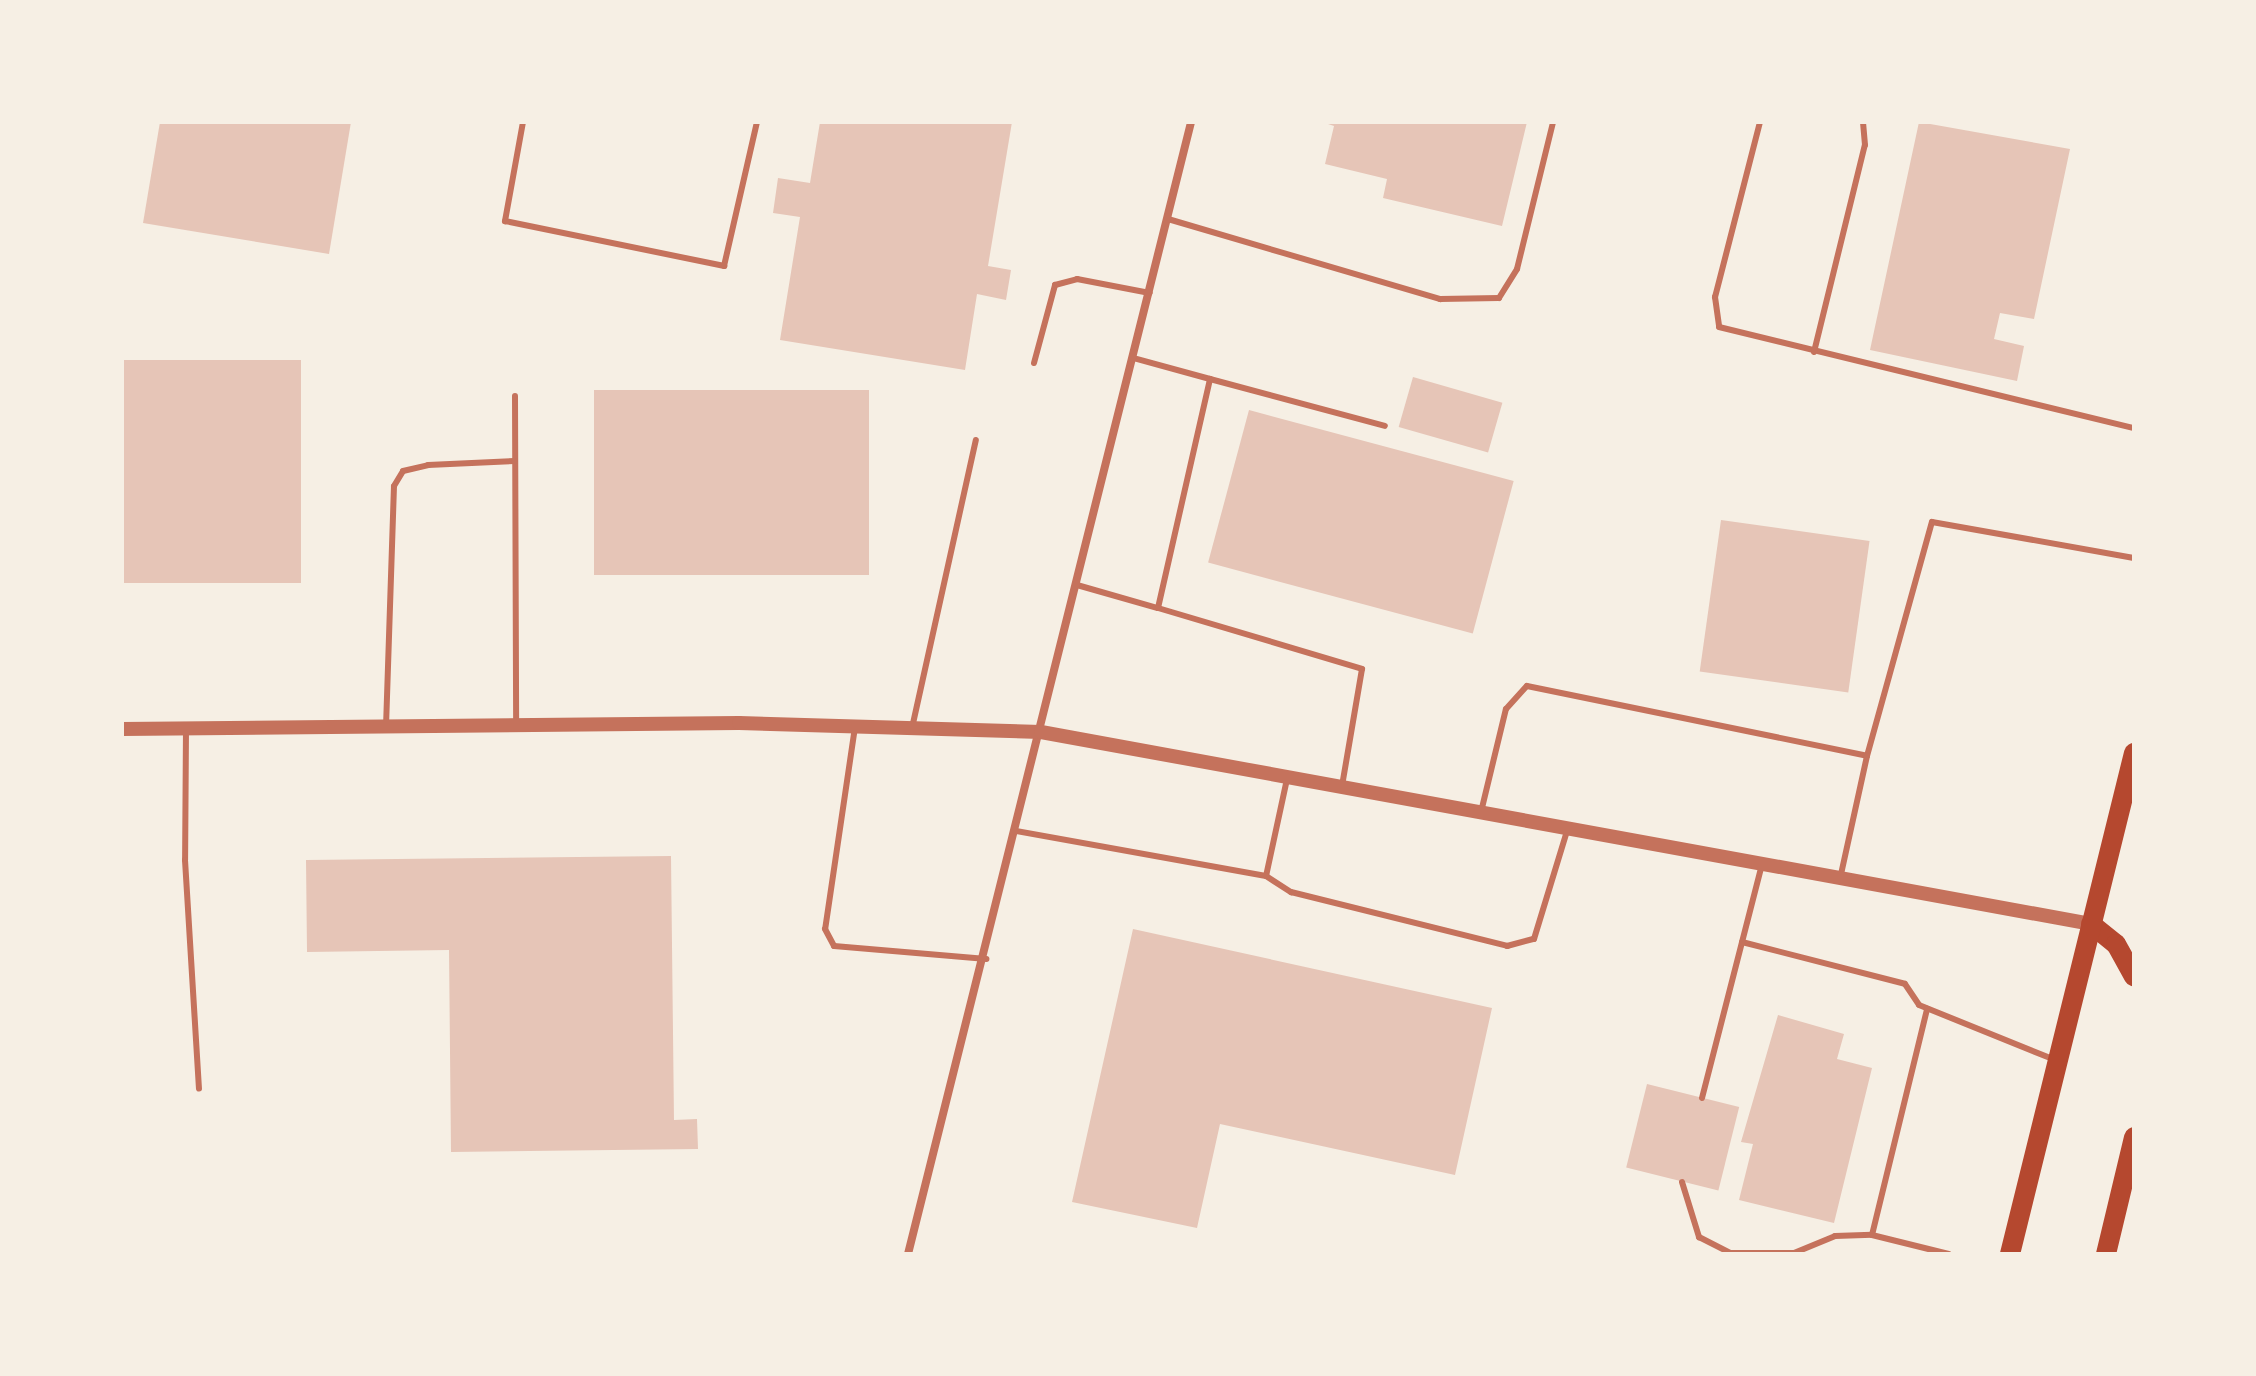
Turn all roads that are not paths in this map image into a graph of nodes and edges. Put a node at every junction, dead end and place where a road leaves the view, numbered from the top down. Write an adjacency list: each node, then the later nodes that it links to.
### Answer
1 (523, 122): 2 (lane)
2 (757, 122)
3 (1191, 122): 7 (street)
4 (1553, 122): 7 (lane)
5 (1760, 122): 9 (lane)
6 (1863, 122): 9 (lane)
7 (1168, 219): 8 (street)
8 (1151, 293): 10 (street); 11 (lane)
9 (1814, 352): 15 (lane)
10 (1134, 358): 12 (lane); 19 (street)
11 (1034, 363)
12 (1210, 379): 14 (lane); 20 (lane)
13 (515, 396): 17 (lane)
14 (1385, 426)
15 (2134, 428)
16 (976, 440): 24 (lane)
17 (515, 461): 21 (lane); 22 (lane)
18 (2134, 558): 29 (lane)
19 (1077, 585): 20 (lane); 27 (street)
20 (1158, 608): 31 (lane)
21 (516, 725): 22 (street); 23 (street)
22 (386, 727): 26 (street)
23 (855, 727): 24 (street); 40 (lane)
24 (912, 728): 27 (street)
25 (122, 729): 26 (street)
26 (186, 729): 44 (lane)
27 (1041, 732): 30 (street); 33 (street)
28 (2134, 753): 38 (main road)
29 (1867, 756): 32 (lane); 37 (lane)
30 (1287, 779): 31 (street); 36 (lane)
31 (1342, 789): 32 (street)
32 (1480, 815): 34 (street)
33 (1016, 831): 36 (lane); 40 (street)
34 (1567, 831): 35 (street); 36 (lane)
35 (1762, 865): 37 (street); 39 (lane)
36 (1266, 876)
37 (1840, 879): 38 (street)
38 (2091, 924): 41 (main road); 43 (main road)
39 (1742, 942): 42 (lane); 45 (lane)
40 (986, 959): 50 (street)
41 (2134, 976)
42 (1927, 1009): 43 (lane); 49 (lane)
43 (2058, 1061): 52 (main road)
44 (199, 1089)
45 (1702, 1098)
46 (2134, 1137): 47 (main road)
47 (2131, 1163): 53 (main road)
48 (1682, 1182): 49 (lane)
49 (1872, 1235): 51 (lane)
50 (908, 1254)
51 (1949, 1254)
52 (2010, 1254)
53 (2106, 1254)

